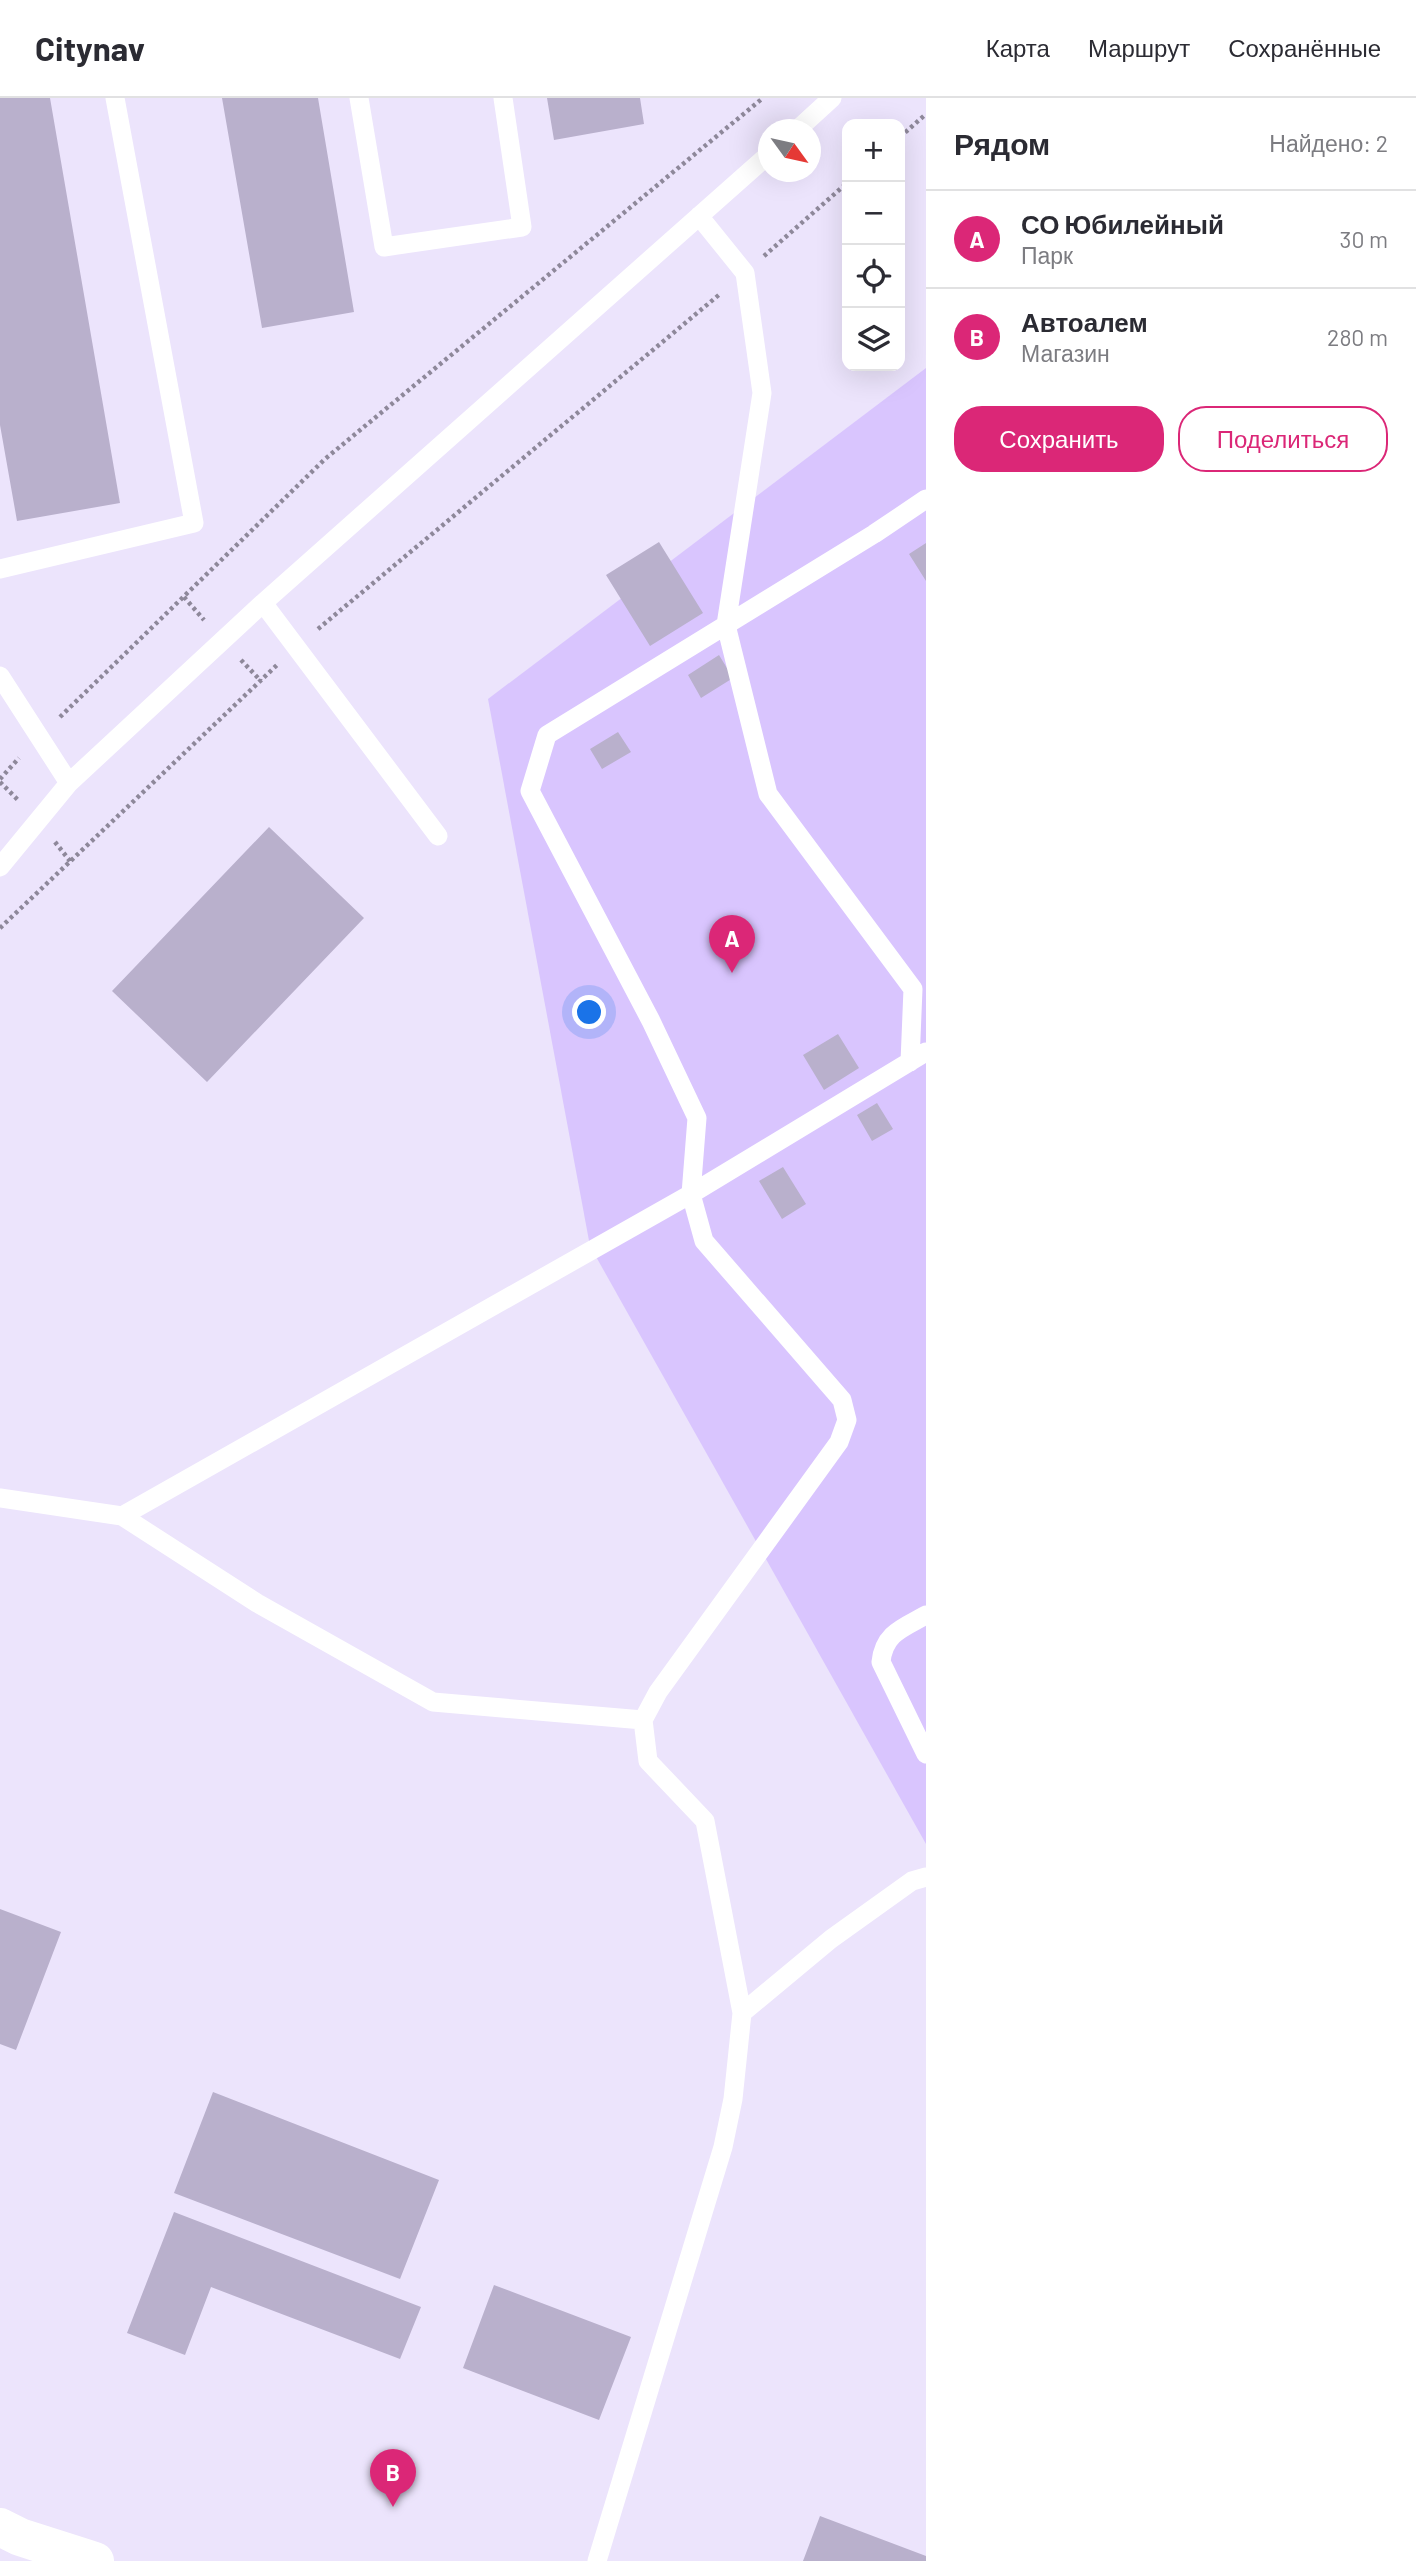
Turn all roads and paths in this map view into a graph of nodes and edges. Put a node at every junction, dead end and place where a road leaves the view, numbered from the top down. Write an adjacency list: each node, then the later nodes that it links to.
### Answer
1 (115, 98): 14 (lane)
2 (359, 98): 3 (lane)
3 (503, 98)
4 (762, 98): 19 (path)
5 (832, 98): 7 (lane)
6 (926, 114): 8 (path)
7 (809, 119)
8 (905, 133)
9 (758, 164): 11 (lane)
10 (842, 187): 12 (path)
11 (699, 216): 12 (lane); 15 (lane)
12 (745, 273): 16 (lane); 17 (path)
13 (926, 499): 16 (lane)
14 (0, 569)
15 (263, 603): 17 (lane); 21 (lane)
16 (726, 625): 25 (lane); 26 (lane)
17 (296, 647): 22 (lane); 24 (path)
18 (0, 676): 19 (lane)
19 (40, 737): 20 (path); 21 (lane)
20 (0, 779)
21 (69, 783): 23 (lane)
22 (438, 836)
23 (0, 867)
24 (0, 928)
25 (918, 1057): 26 (lane)
26 (691, 1194): 28 (lane); 30 (lane)
27 (0, 1498): 28 (lane)
28 (122, 1516): 30 (lane)
29 (926, 1615): 31 (lane)
30 (643, 1720): 33 (lane)
31 (926, 1754)
32 (926, 1877): 33 (lane)
33 (742, 2013): 36 (lane)
34 (0, 2526): 35 (street)
35 (95, 2561)
36 (597, 2561)

